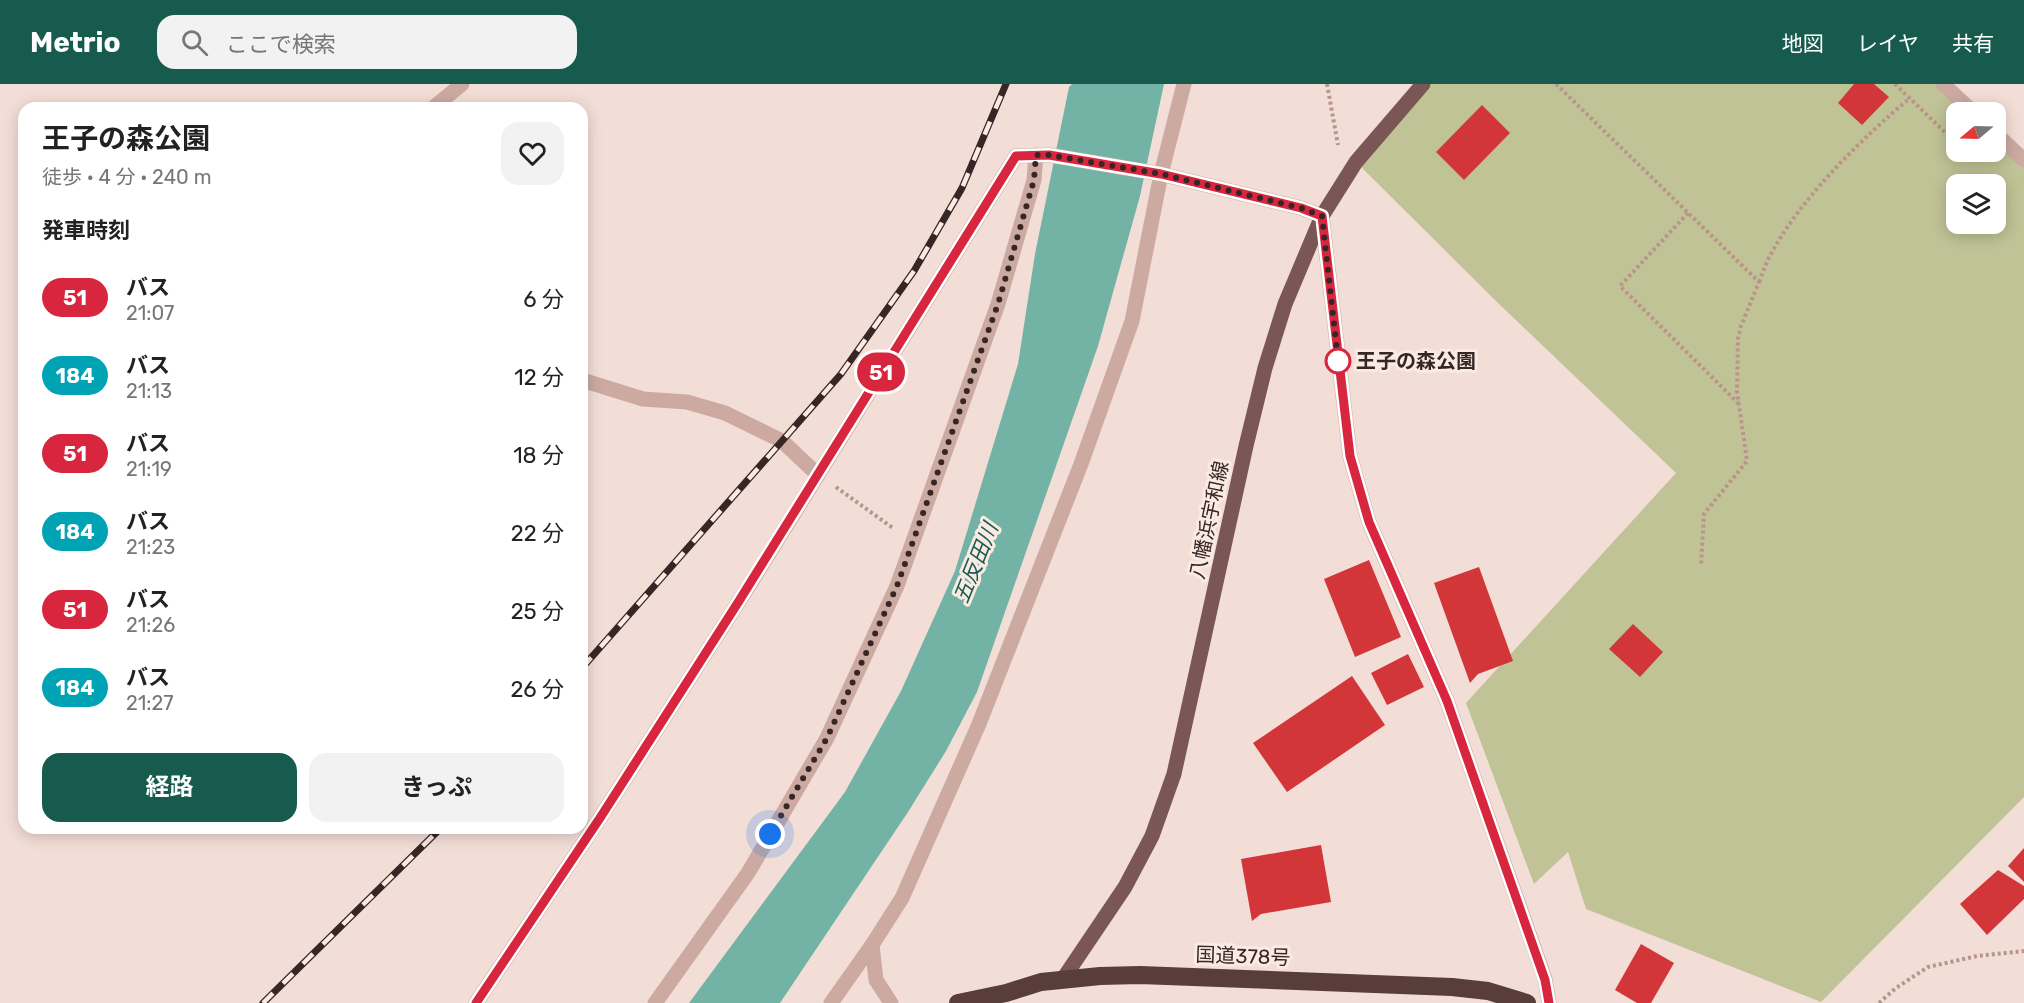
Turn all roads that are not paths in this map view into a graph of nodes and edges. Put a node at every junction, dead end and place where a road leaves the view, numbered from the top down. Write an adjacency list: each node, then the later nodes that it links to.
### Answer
1 (462, 84): 5 (street)
2 (1184, 84): 10 (street)
3 (1423, 84): 11 (main road, 八幡浜宇和線)
4 (1943, 84): 6 (street)
5 (440, 102)
6 (1962, 102)
7 (2006, 141): 8 (street)
8 (2021, 151)
9 (1042, 155): 10 (street); 13 (street); 17 (street)
10 (1156, 173): 11 (street); 14 (street)
11 (1322, 216): 15 (main road, 八幡浜宇和線); 22 (street)
12 (588, 382): 13 (street)
13 (818, 475): 16 (street)
14 (872, 945): 18 (street); 19 (street)
15 (1063, 979): 20 (highway, 国道378号); 21 (highway, 国道378号)
16 (476, 1003)
17 (654, 1003)
18 (831, 1003)
19 (891, 1003)
20 (958, 1003)
21 (1527, 1003)
22 (1549, 1003)

